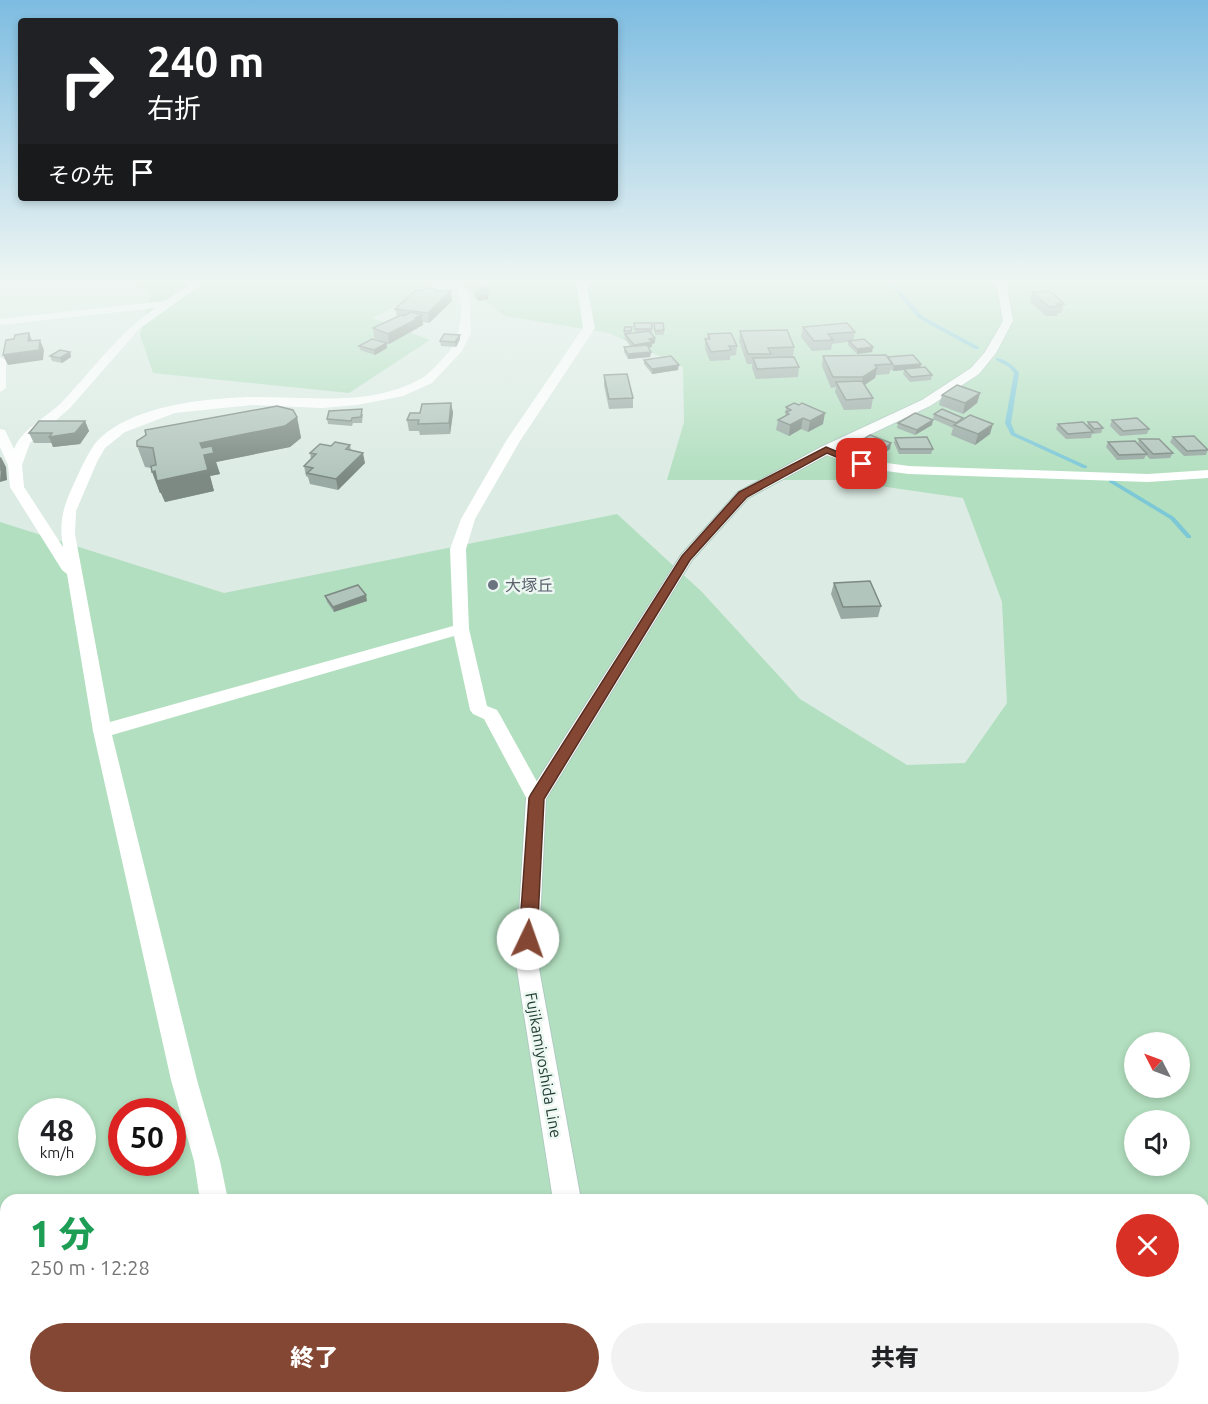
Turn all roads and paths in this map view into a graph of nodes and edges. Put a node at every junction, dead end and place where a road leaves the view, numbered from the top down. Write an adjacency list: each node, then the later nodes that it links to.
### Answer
1 (118, 347): 9 (street)
2 (459, 347): 11 (street)
3 (577, 347): 12 (street)
4 (994, 347): 8 (street, Fujikamiyoshida Line)
5 (0, 362): 6 (street)
6 (0, 388)
7 (0, 434): 9 (street)
8 (826, 450): 10 (street); 14 (street, Fujikamiyoshida Line)
9 (15, 465): 11 (street)
10 (1208, 474)
11 (76, 579): 13 (street)
12 (461, 629): 13 (street); 14 (street)
13 (102, 731): 15 (street)
14 (536, 798): 16 (street, Fujikamiyoshida Line)
15 (213, 1194)
16 (566, 1194)

